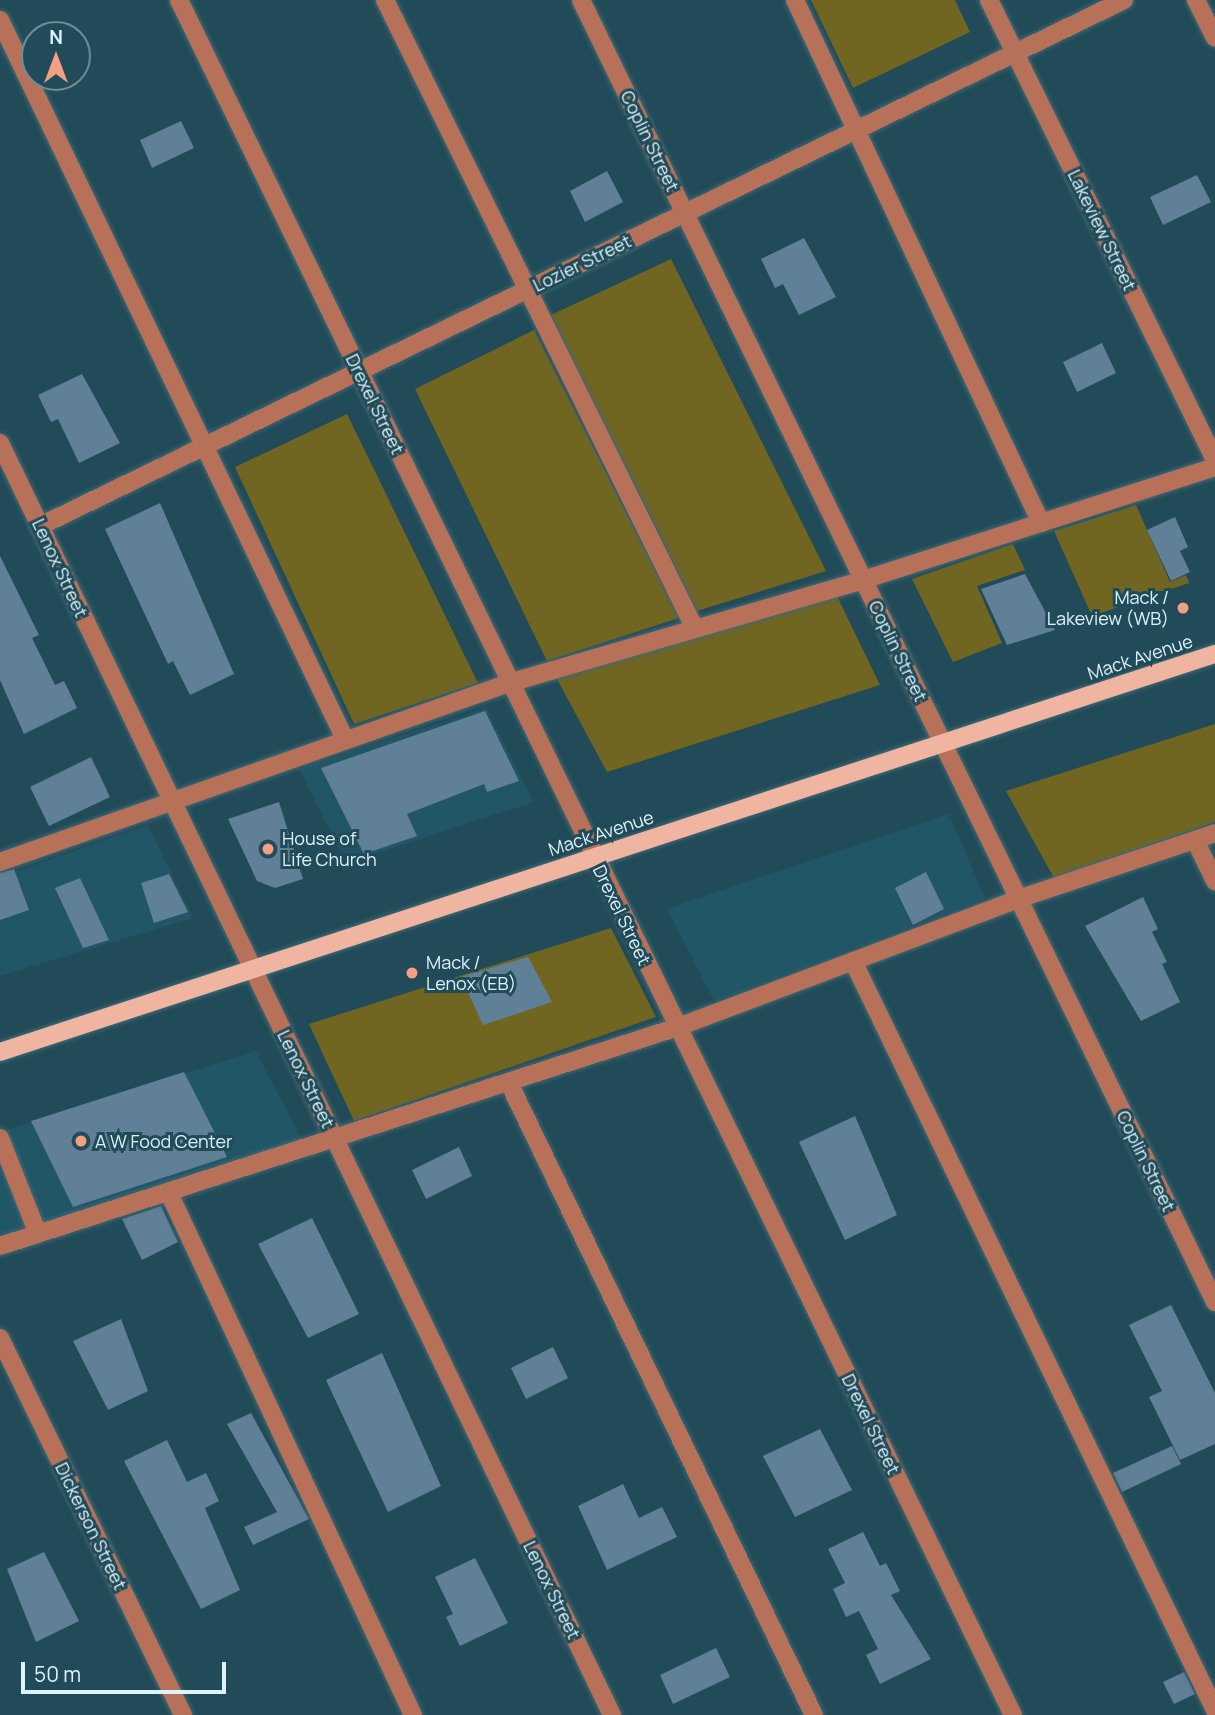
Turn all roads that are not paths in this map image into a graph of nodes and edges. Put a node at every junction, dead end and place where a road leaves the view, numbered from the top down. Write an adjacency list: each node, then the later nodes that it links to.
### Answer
1 (179, 0): 14 (street, Drexel Street)
2 (385, 0): 13 (street)
3 (581, 0): 12 (street, Coplin Street)
4 (795, 0): 11 (street)
5 (989, 0): 10 (street, Lakeview Street)
6 (1124, 0): 10 (street, Lozier Street)
7 (1196, 0): 9 (street)
8 (0, 20): 16 (street)
9 (1215, 38)
10 (1015, 53): 11 (street, Lozier Street); 17 (street, Lakeview Street)
11 (858, 129): 12 (street, Lozier Street); 19 (street)
12 (685, 213): 13 (street, Lozier Street); 21 (street, Coplin Street)
13 (528, 289): 14 (street, Lozier Street); 22 (street)
14 (359, 371): 16 (street, Lozier Street); 24 (street, Drexel Street)
15 (0, 443): 20 (street, Lenox Street)
16 (204, 446): 20 (street, Lozier Street); 25 (street)
17 (1215, 460)
18 (1215, 467): 19 (street)
19 (1041, 523): 21 (street)
20 (40, 526): 27 (street, Lenox Street)
21 (863, 580): 22 (street); 26 (street, Coplin Street)
22 (695, 629): 24 (street)
23 (1215, 654): 26 (main road, Mack Avenue)
24 (509, 683): 25 (street); 31 (street, Drexel Street)
25 (344, 737): 27 (street)
26 (943, 743): 31 (main road, Mack Avenue); 33 (street, Coplin Street)
27 (171, 802): 30 (street); 35 (street, Lenox Street)
28 (1215, 833): 29 (street)
29 (1195, 840): 32 (street); 33 (street)
30 (2, 855)
31 (594, 858): 35 (main road, Mack Avenue); 36 (street, Drexel Street)
32 (1215, 881)
33 (1018, 899): 34 (street); 44 (street, Coplin Street)
34 (853, 961): 36 (street); 46 (street)
35 (252, 970): 37 (main road, Mack Avenue); 40 (street, Lenox Street)
36 (678, 1027): 38 (street); 51 (street, Drexel Street)
37 (0, 1052)
38 (509, 1083): 40 (street); 50 (street)
39 (0, 1138): 42 (street)
40 (336, 1140): 41 (street); 49 (street, Lenox Street)
41 (169, 1193): 42 (street); 48 (street)
42 (38, 1234): 43 (street)
43 (0, 1246)
44 (1215, 1302)
45 (0, 1338): 47 (street, Dickerson Street)
46 (1215, 1710)
47 (183, 1715)
48 (414, 1715)
49 (612, 1715)
50 (814, 1715)
51 (1013, 1715)

